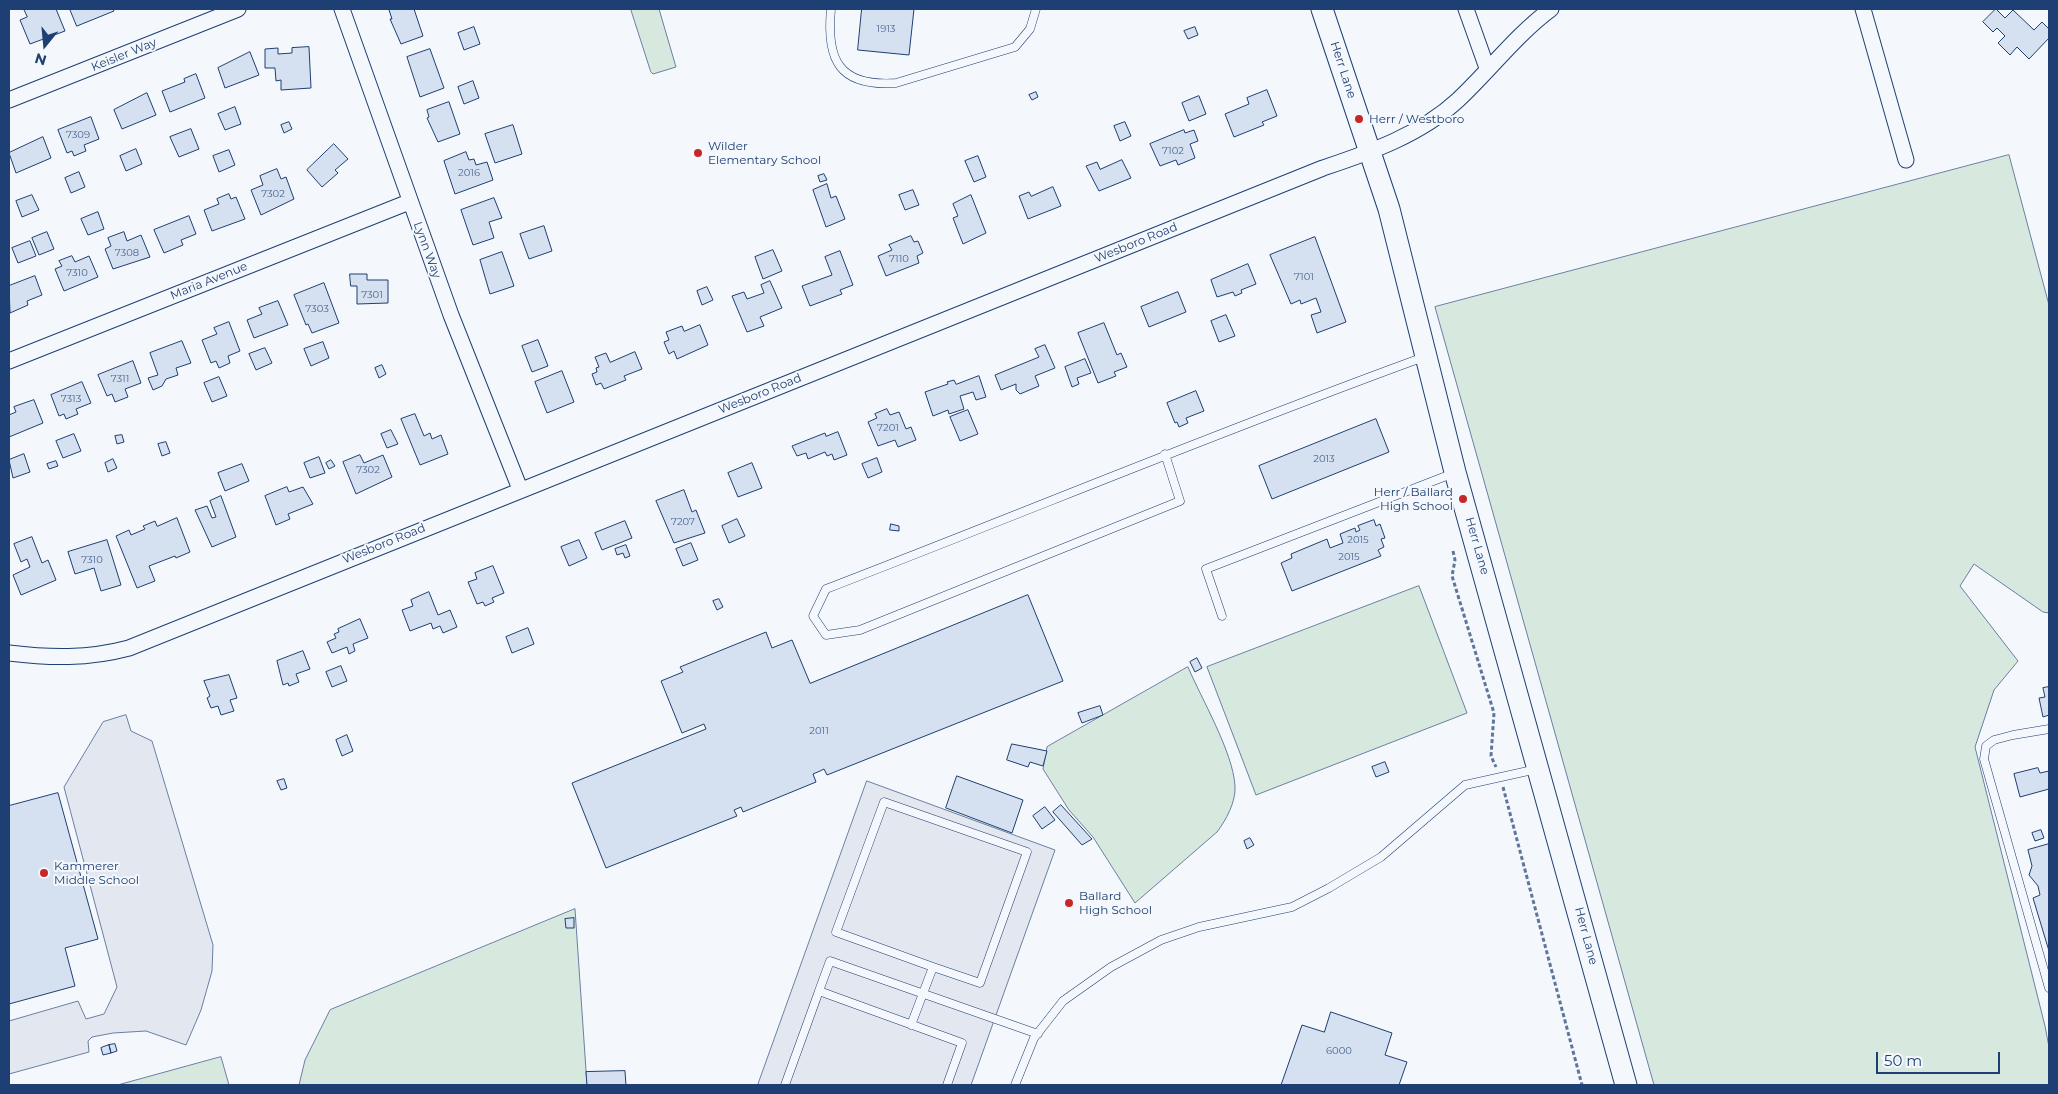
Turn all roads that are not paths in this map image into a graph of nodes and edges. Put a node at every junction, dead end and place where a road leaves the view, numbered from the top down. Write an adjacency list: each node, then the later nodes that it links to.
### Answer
1 (238, 9): 10 (street, Keisler Way)
2 (342, 9): 13 (street, Lynn Way)
3 (831, 9): 4 (lane)
4 (1036, 9)
5 (1322, 9): 11 (main road, Herr Lane)
6 (1466, 9): 9 (street)
7 (1551, 9): 9 (street, Wesboro Road)
8 (1862, 9): 12 (street)
9 (1487, 68): 11 (street, Wesboro Road)
10 (9, 100)
11 (1371, 152): 14 (main road, Herr Lane); 18 (street, Wesboro Road)
12 (1906, 160)
13 (410, 202): 15 (street, Maria Avenue); 18 (street, Lynn Way)
14 (1426, 356): 16 (lane); 17 (main road, Herr Lane)
15 (9, 362)
16 (1165, 454): 16 (lane)
17 (1455, 472): 19 (lane); 22 (main road, Herr Lane)
18 (520, 489): 20 (street, Wesboro Road)
19 (1222, 616)
20 (9, 653)
21 (2049, 729): 24 (lane)
22 (1539, 768): 28 (lane); 32 (main road, Herr Lane)
23 (933, 967): 23 (lane); 26 (lane)
24 (2049, 988)
25 (819, 991): 26 (lane); 27 (lane); 29 (lane)
26 (923, 994): 27 (lane); 28 (lane)
27 (912, 1025): 30 (lane)
28 (1038, 1034): 31 (lane)
29 (785, 1085)
30 (948, 1085)
31 (1015, 1085)
32 (1626, 1085)

